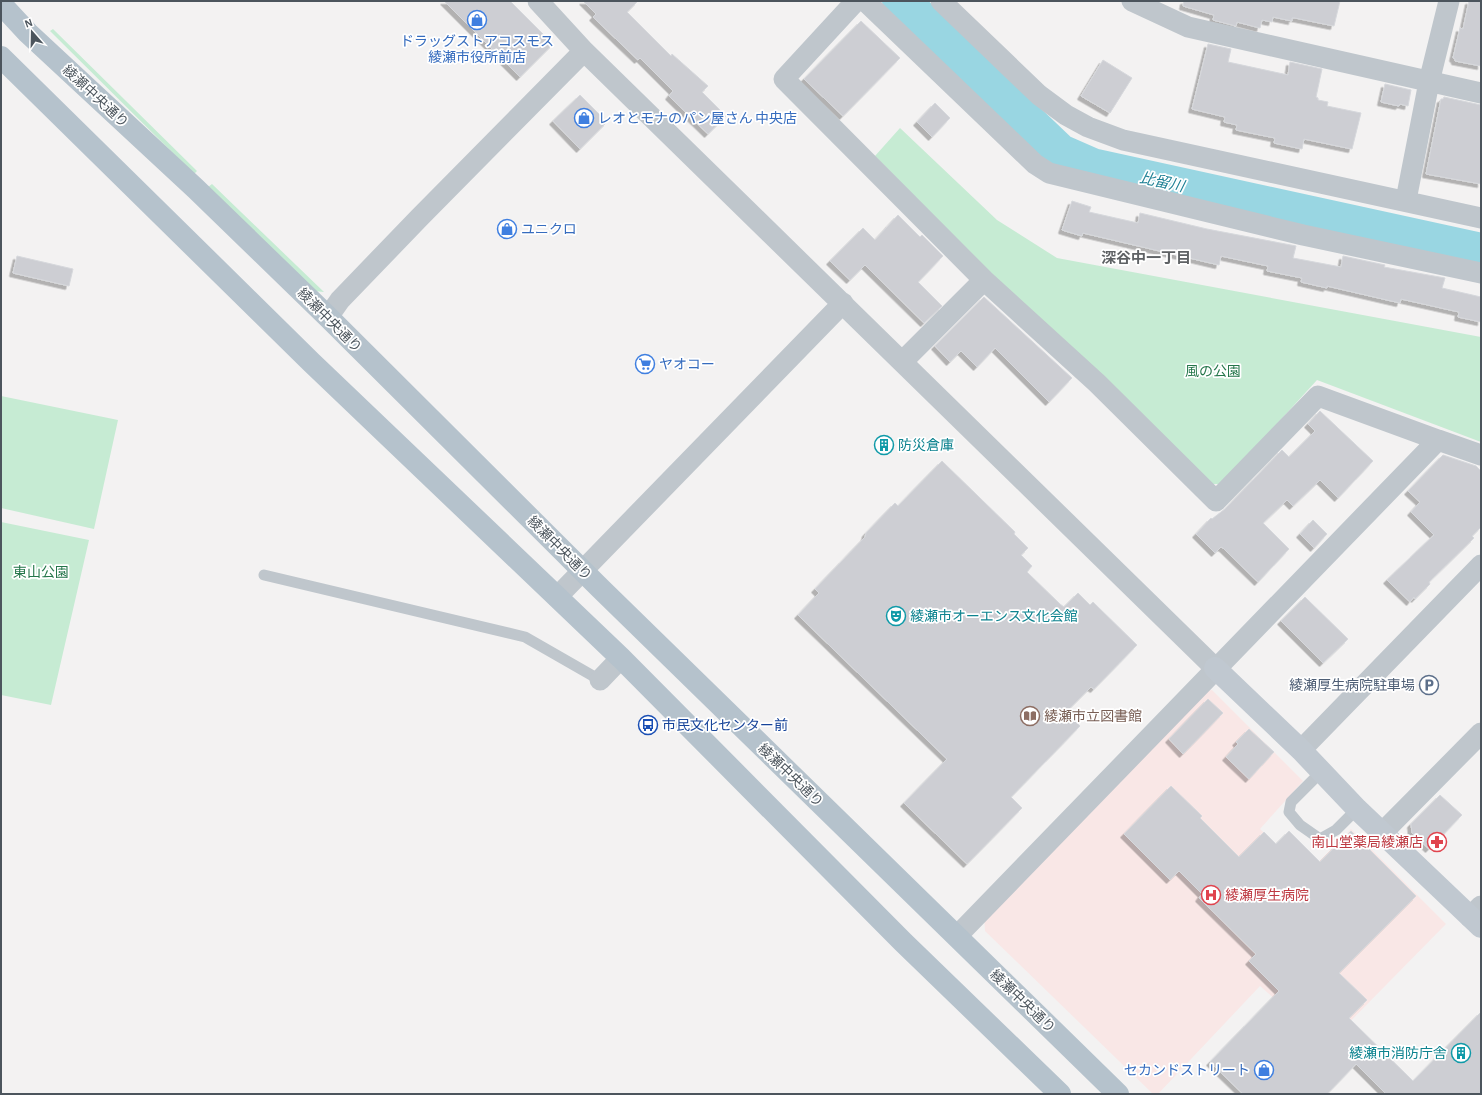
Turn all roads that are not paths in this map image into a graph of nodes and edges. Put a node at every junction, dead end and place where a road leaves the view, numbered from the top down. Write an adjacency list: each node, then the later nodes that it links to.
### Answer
1 (538, 1): 8 (street)
2 (856, 1): 15 (street)
3 (865, 1): 14 (street)
4 (941, 1): 12 (street)
5 (1132, 1): 10 (street)
6 (1449, 1): 10 (street)
7 (5, 7): 17 (main road, 綾瀬中央通り)
8 (584, 50): 16 (street); 17 (street)
9 (1, 57): 24 (main road)
10 (1428, 82): 11 (street); 12 (street)
11 (1481, 93)
12 (1406, 200): 13 (street)
13 (1481, 218)
14 (1481, 273)
15 (984, 280): 18 (street); 19 (street)
16 (843, 303): 18 (street); 22 (street)
17 (328, 317): 22 (main road, 綾瀬中央通り)
18 (903, 360): 26 (street)
19 (1438, 440): 20 (street); 26 (street)
20 (1481, 455)
21 (1481, 564): 29 (street)
22 (582, 571): 24 (street); 34 (main road, 綾瀬中央通り)
23 (264, 575): 27 (lane)
24 (557, 596): 25 (main road)
25 (622, 658): 27 (street); 35 (main road)
26 (1215, 668): 29 (street); 34 (street)
27 (600, 680)
28 (1481, 733): 32 (street)
29 (1301, 750): 30 (street)
30 (1321, 772): 31 (street); 31 (lane)
31 (1357, 809): 32 (street)
32 (1382, 833): 33 (street)
33 (1477, 917)
34 (957, 936): 36 (main road, 綾瀬中央通り)
35 (1060, 1094)
36 (1118, 1094)

